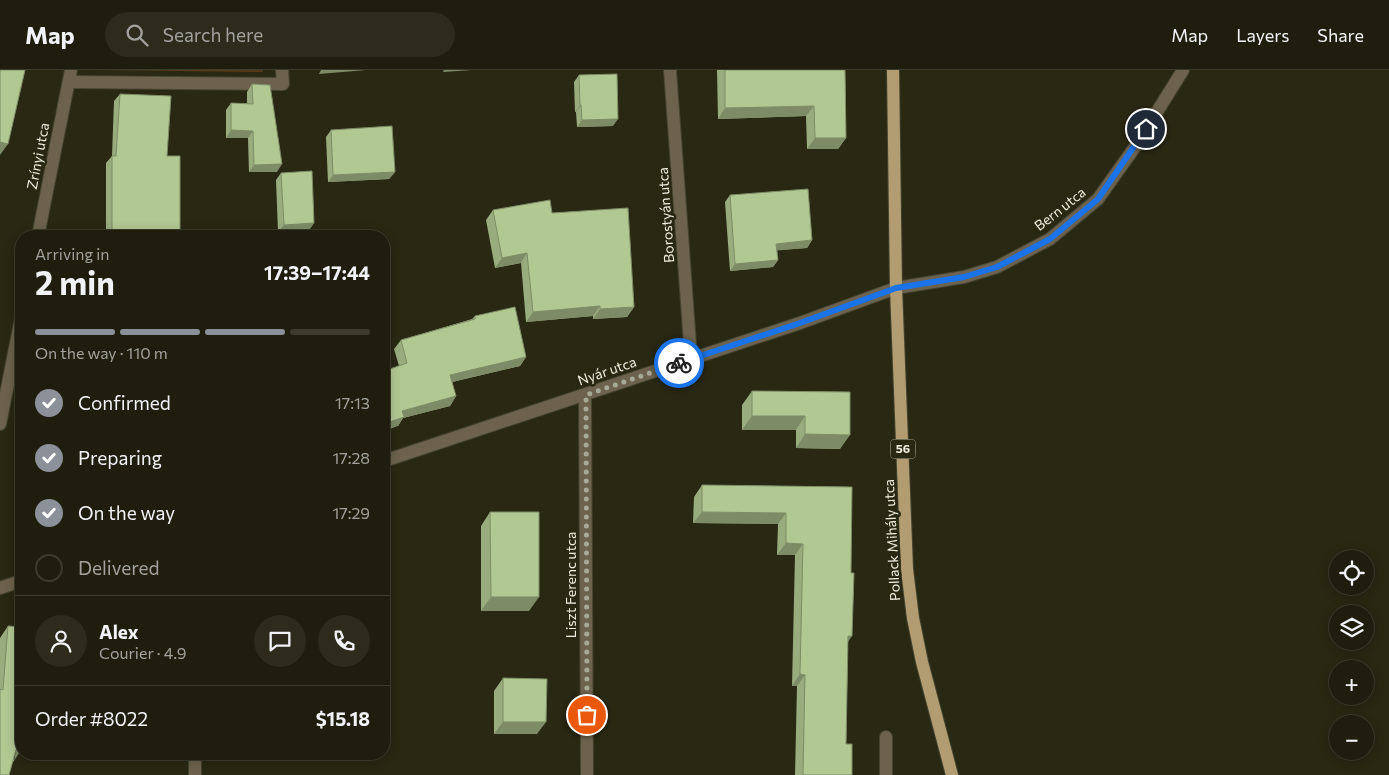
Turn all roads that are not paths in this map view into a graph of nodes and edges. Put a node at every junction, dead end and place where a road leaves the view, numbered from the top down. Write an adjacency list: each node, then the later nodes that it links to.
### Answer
1 (282, 70): 5 (street, Zrínyi utca)
2 (670, 70): 9 (street, Borostyán utca)
3 (893, 70): 7 (main road, Pollack Mihály utca / 56)
4 (1183, 70): 7 (street, Bern utca)
5 (70, 76): 6 (street, Zrínyi utca)
6 (39, 230)
7 (896, 288): 9 (street, Nyár utca); 20 (main road, Pollack Mihály utca / 56)
8 (15, 348): 11 (street)
9 (692, 358): 10 (street, Nyár utca)
10 (586, 395): 12 (street, Nyár utca); 18 (street, Liszt Ferenc utca)
11 (0, 424)
12 (390, 459)
13 (15, 583): 14 (street)
14 (0, 588)
15 (886, 737): 19 (street)
16 (195, 760): 17 (street)
17 (195, 775)
18 (587, 775)
19 (886, 775)
20 (952, 775)

